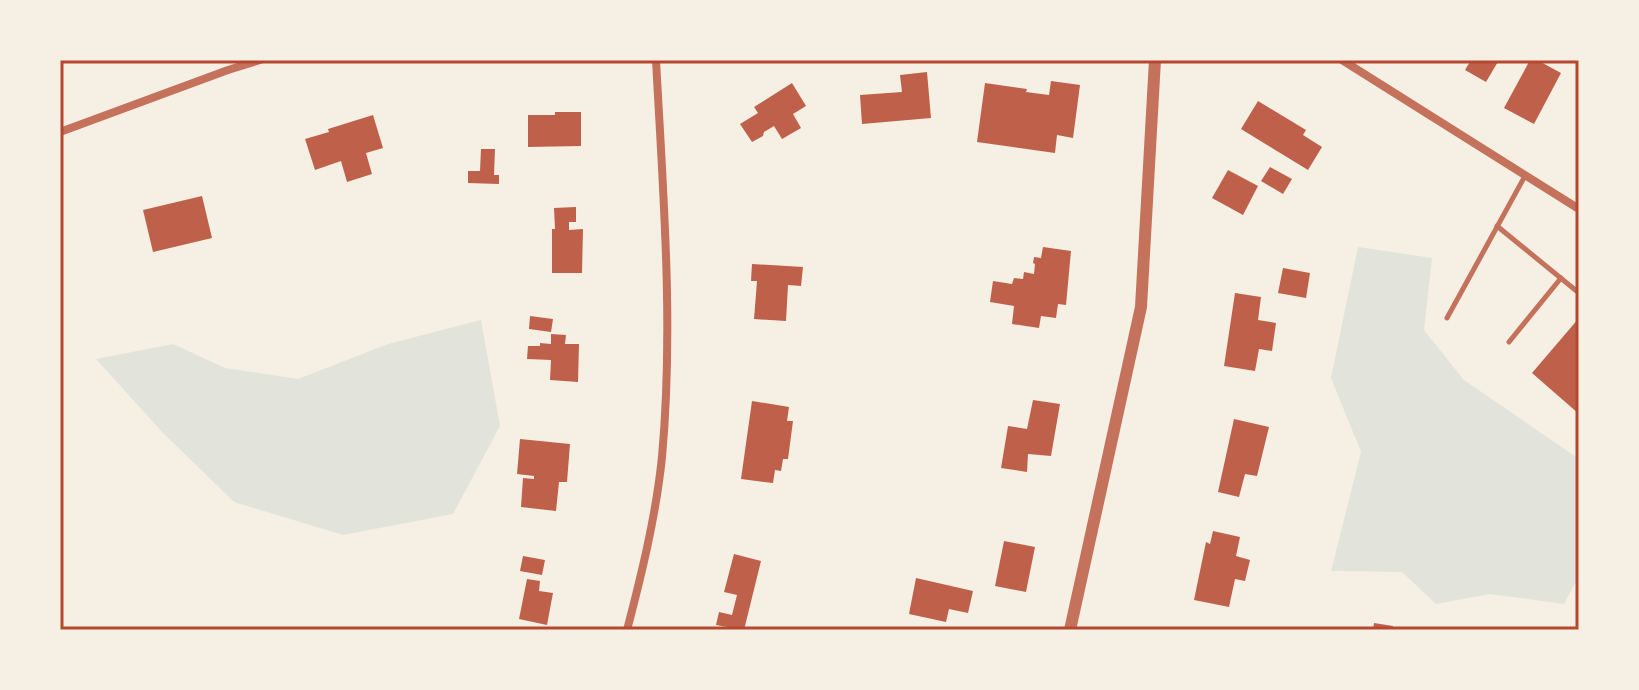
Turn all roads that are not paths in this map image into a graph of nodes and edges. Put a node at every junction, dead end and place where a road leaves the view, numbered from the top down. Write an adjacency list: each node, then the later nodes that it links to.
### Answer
1 (260, 60): 5 (street)
2 (656, 60): 13 (street)
3 (1155, 60): 14 (street)
4 (1342, 60): 6 (street)
5 (60, 132)
6 (1526, 175): 7 (street); 8 (lane)
7 (1579, 209)
8 (1497, 226): 9 (lane); 11 (lane)
9 (1561, 278): 10 (lane); 12 (lane)
10 (1579, 293)
11 (1447, 318)
12 (1509, 342)
13 (627, 630)
14 (1070, 630)

